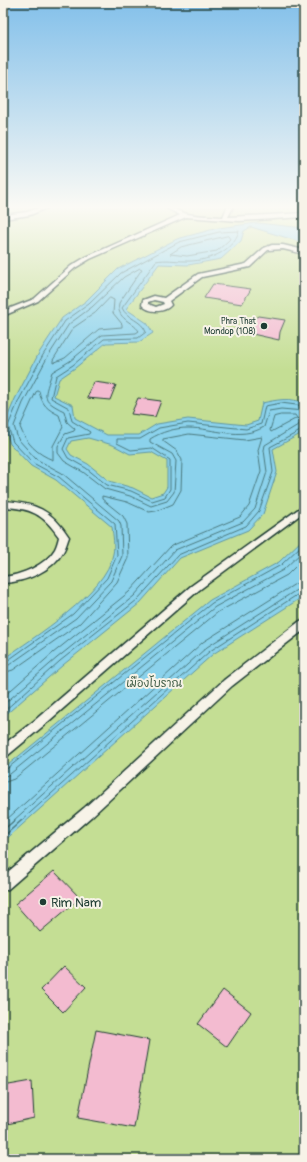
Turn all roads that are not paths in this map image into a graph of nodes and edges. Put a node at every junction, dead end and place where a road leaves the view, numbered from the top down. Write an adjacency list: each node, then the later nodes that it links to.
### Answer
1 (83, 261): 4 (lane)
2 (253, 261): 3 (lane)
3 (165, 300)
4 (3, 314)
5 (3, 504): 7 (lane)
6 (304, 508): 9 (lane)
7 (3, 580)
8 (304, 624): 10 (lane)
9 (3, 752)
10 (3, 885)

